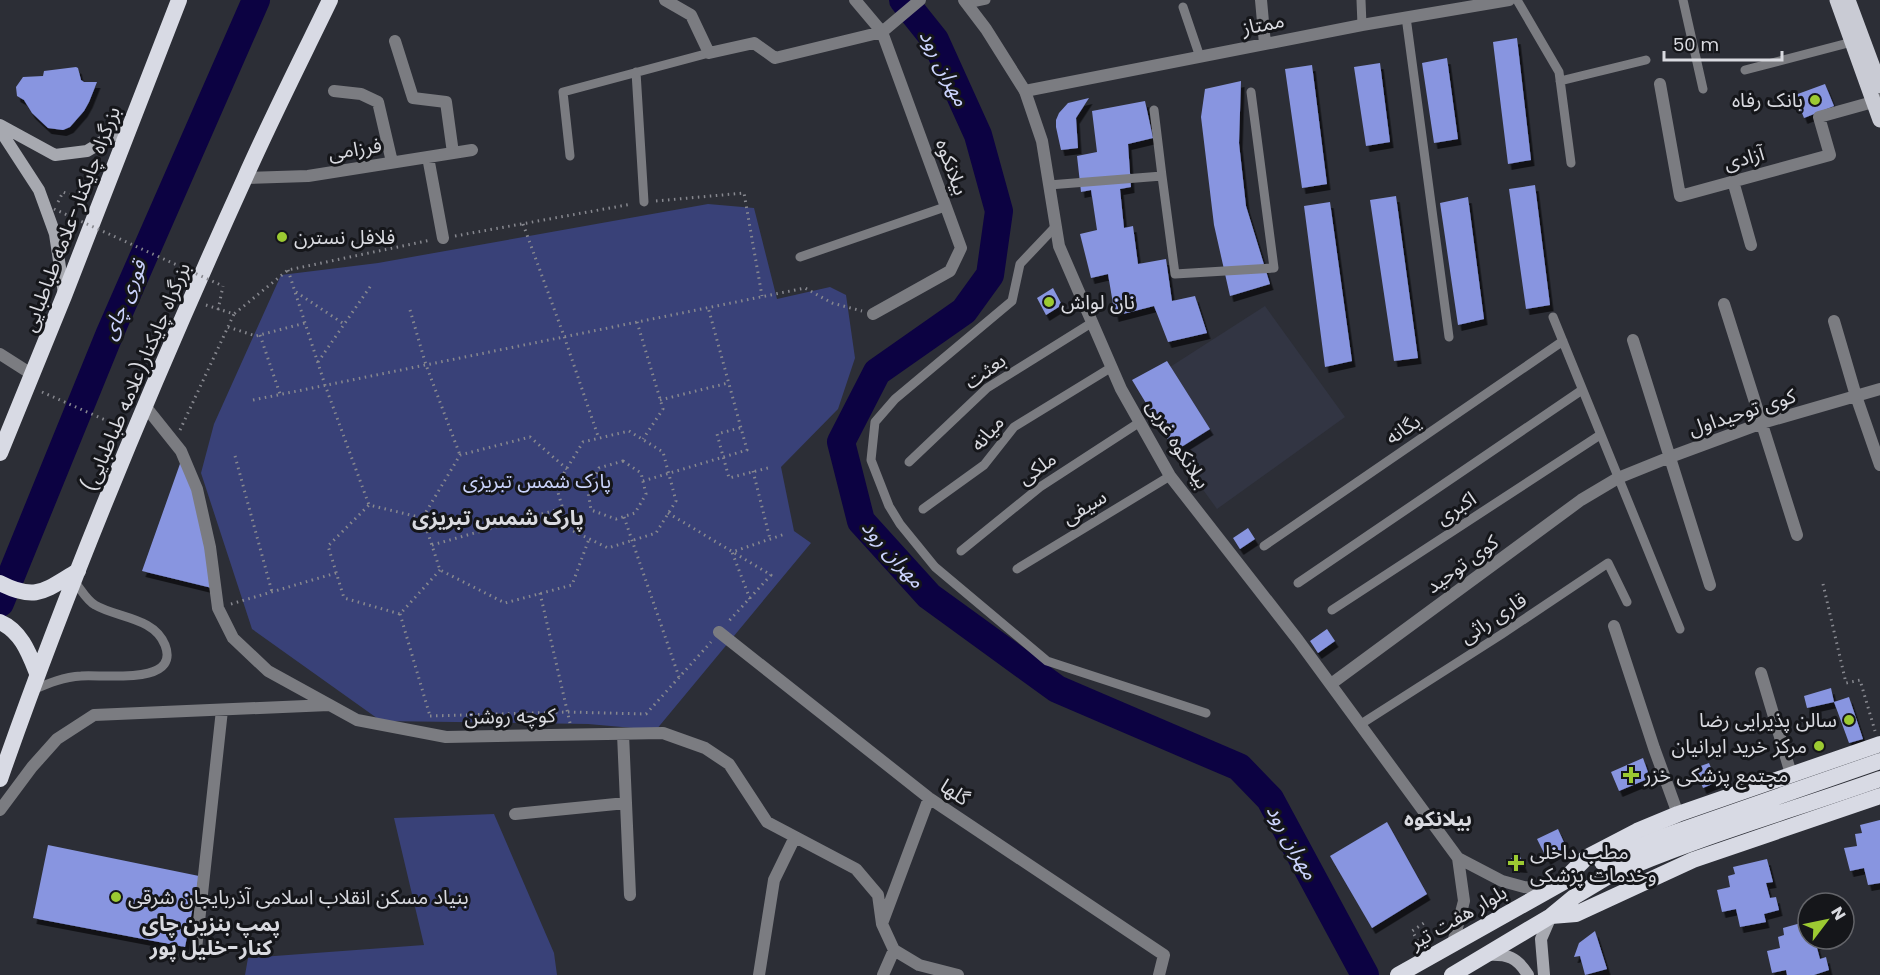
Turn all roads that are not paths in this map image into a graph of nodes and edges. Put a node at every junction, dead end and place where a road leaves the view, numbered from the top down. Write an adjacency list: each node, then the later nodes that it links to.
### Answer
1 (179, 0): 37 (highway, بزرگراه چایکنار-علامه طباطبایی)
2 (330, 0): 47 (highway, بزرگراه چایکنار(علامه طباطبایی))
3 (665, 0): 22 (street)
4 (855, 0): 18 (street, بیلانکوه)
5 (920, 0): 18 (street)
6 (986, 0): 14 (lane)
7 (1261, 0): 21 (street)
8 (1361, 0): 17 (lane)
9 (1509, 0): 16 (street, ممتاز)
10 (1517, 0): 27 (lane)
11 (1683, 0): 30 (lane)
12 (1837, 0): 20 (main road)
13 (1848, 0): 29 (main road)
14 (965, 2): 32 (street, بیلانکوه غربی)
15 (1183, 7): 23 (lane)
16 (1406, 17): 17 (street, ممتاز); 62 (lane)
17 (1362, 25): 21 (street, ممتاز)
18 (882, 32): 22 (street); 51 (street, بیلانکوه)
19 (395, 41): 41 (street)
20 (1852, 42): 25 (lane); 34 (main road)
21 (1265, 44): 23 (street, ممتاز)
22 (708, 53): 26 (lane)
23 (1200, 57): 32 (street, ممتاز)
24 (1646, 60): 27 (lane)
25 (1745, 70)
26 (636, 72): 42 (lane); 50 (lane)
27 (1560, 81): 45 (lane)
28 (1660, 84): 48 (street, آزادی)
29 (1880, 86)
30 (1703, 89)
31 (334, 91): 44 (street)
32 (1025, 92): 49 (street, بیلانکوه غربی)
33 (1251, 92): 46 (lane)
34 (1877, 101): 36 (main road); 48 (street, آزادی)
35 (1154, 110): 46 (lane)
36 (1880, 120)
37 (130, 125): 38 (main road); 56 (highway, بزرگراه چایکنار-علامه طباطبایی)
38 (0, 126)
39 (0, 130): 56 (main road)
40 (472, 150): 41 (street, فرزامی)
41 (453, 153): 43 (street, فرزامی)
42 (570, 156)
43 (428, 157): 44 (street, فرزامی); 53 (street)
44 (392, 162): 47 (street, فرزامی)
45 (1571, 163)
46 (1162, 176): 49 (lane)
47 (244, 178): 71 (highway, بزرگراه چایکنار(علامه طباطبایی))
48 (1733, 181): 54 (street)
49 (1049, 185): 52 (street, بیلانکوه غربی)
50 (644, 202)
51 (945, 207): 55 (lane); 58 (street, بیلانکوه)
52 (1056, 226): 61 (street, بیلانکوه غربی); 102 (lane)
53 (443, 238)
54 (1751, 245)
55 (800, 258)
56 (64, 296): 67 (highway, بزرگراه چایکنار-علامه طباطبایی)
57 (1724, 304): 73 (street)
58 (873, 314)
59 (1553, 317): 64 (lane)
60 (1834, 321): 70 (street)
61 (1092, 322): 66 (street, بیلانکوه غربی); 77 (lane, بعثت)
62 (1449, 338)
63 (1632, 340): 76 (street)
64 (1563, 341): 69 (lane); 83 (lane, یگانه)
65 (0, 354): 67 (street)
66 (1112, 367): 72 (street, بیلانکوه غربی); 81 (lane, میانه)
67 (33, 375): 75 (highway, بزرگراه چایکنار-علامه طباطبایی)
68 (1880, 389): 70 (street, کوی توحیداول)
69 (1582, 390): 74 (lane); 88 (lane)
70 (1856, 396): 73 (street, کوی توحیداول); 78 (street)
71 (145, 406): 86 (highway, بزرگراه چایکنار(علامه طباطبایی)); 100 (street, کوچه روشن)
72 (1140, 422): 79 (street, بیلانکوه غربی); 84 (lane, ملکی)
73 (1762, 423): 76 (street, کوی توحیداول); 82 (street)
74 (1600, 435): 80 (lane); 91 (lane, اکبری)
75 (0, 453)
76 (1670, 458): 80 (street, کوی توحیداول); 89 (street)
77 (909, 462)
78 (1880, 465)
79 (1170, 476): 85 (lane, سیفی); 98 (street, بیلانکوه غربی)
80 (1618, 478): 94 (lane); 98 (street, کوی توحید)
81 (923, 509)
82 (1797, 535)
83 (1264, 546)
84 (961, 551)
85 (1017, 568)
86 (76, 576): 87 (highway); 96 (highway, بزرگراه چایکنار(علامه طباطبایی)); 99 (lane)
87 (0, 583)
88 (1298, 583)
89 (1710, 585)
90 (1627, 602): 103 (lane, قاری راثی)
91 (1332, 610)
92 (0, 622): 96 (highway)
93 (1614, 626): 116 (street)
94 (1680, 629)
95 (719, 632): 111 (street, گلها)
96 (37, 673): 99 (highway, بزرگراه چایکنار(علامه طباطبایی))
97 (1761, 673): 107 (street)
98 (1332, 684): 103 (street, بیلانکوه غربی)
99 (31, 691): 108 (highway, بزرگراه چایکنار(علامه طباطبایی))
100 (330, 705): 101 (street); 104 (street, کوچه روشن)
101 (222, 710): 114 (street); 125 (street)
102 (1206, 713)
103 (1361, 724): 118 (street, بیلانکوه غربی)
104 (623, 734): 112 (street); 117 (street, کوچه روشن)
105 (1879, 750): 106 (highway); 119 (highway, bridge)
106 (1842, 758): 107 (highway); 113 (highway)
107 (1791, 774): 116 (highway)
108 (0, 779)
109 (1880, 779): 119 (highway, bridge)
110 (1880, 796): 113 (highway)
111 (929, 798): 123 (street); 132 (street, گلها)
112 (626, 802): 115 (street); 121 (street)
113 (1857, 804): 122 (highway)
114 (0, 810)
115 (515, 814)
116 (1678, 814): 120 (highway)
117 (795, 837): 123 (street, کوچه روشن); 129 (street)
118 (1458, 858): 120 (street, بیلانکوه غربی); 124 (street, بیلانکوه غربی)
119 (1606, 869): 120 (highway, بلوار هفت تیر); 122 (highway)
120 (1555, 886): 124 (highway, بلوار هفت تیر)
121 (630, 895)
122 (1551, 916): 127 (highway); 135 (main road)
123 (882, 924): 126 (street, کوچه روشن)
124 (1454, 943): 128 (highway, بلوار هفت تیر)
125 (196, 949)
126 (894, 950): 130 (street); 131 (street)
127 (1486, 955): 133 (highway); 134 (main road)
128 (1404, 971)
129 (759, 975)
130 (883, 975)
131 (958, 975)
132 (1160, 975)
133 (1452, 975)
134 (1528, 975)
135 (1544, 975)

